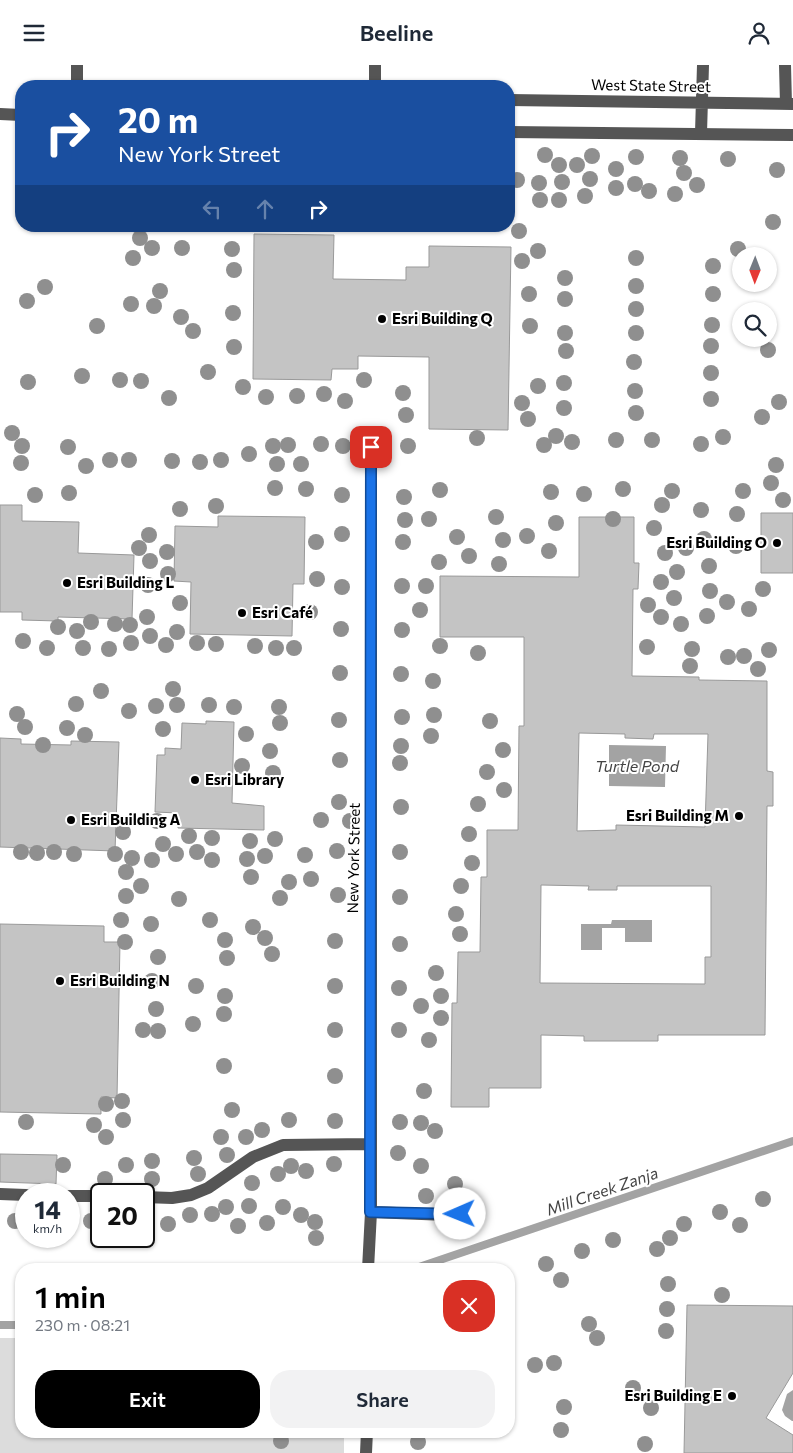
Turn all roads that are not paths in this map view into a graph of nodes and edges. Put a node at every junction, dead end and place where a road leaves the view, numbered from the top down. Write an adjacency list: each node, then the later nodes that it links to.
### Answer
1 (78, 65): 5 (street)
2 (375, 65): 6 (street)
3 (703, 65): 8 (street)
4 (785, 65): 9 (street)
5 (77, 80)
6 (375, 80)
7 (515, 99): 8 (street, West State Street)
8 (702, 104): 9 (street, West State Street); 13 (street)
9 (789, 104)
10 (0, 115): 11 (street)
11 (15, 115)
12 (515, 132): 13 (street)
13 (701, 133): 14 (street)
14 (793, 135)
15 (371, 447): 16 (street, New York Street)
16 (369, 1144): 19 (street); 21 (street, New York Street)
17 (0, 1194): 18 (street)
18 (15, 1195)
19 (155, 1197)
20 (479, 1210): 21 (street)
21 (370, 1212): 22 (street, New York Street)
22 (368, 1263)
23 (366, 1438): 24 (street)
24 (366, 1453)

